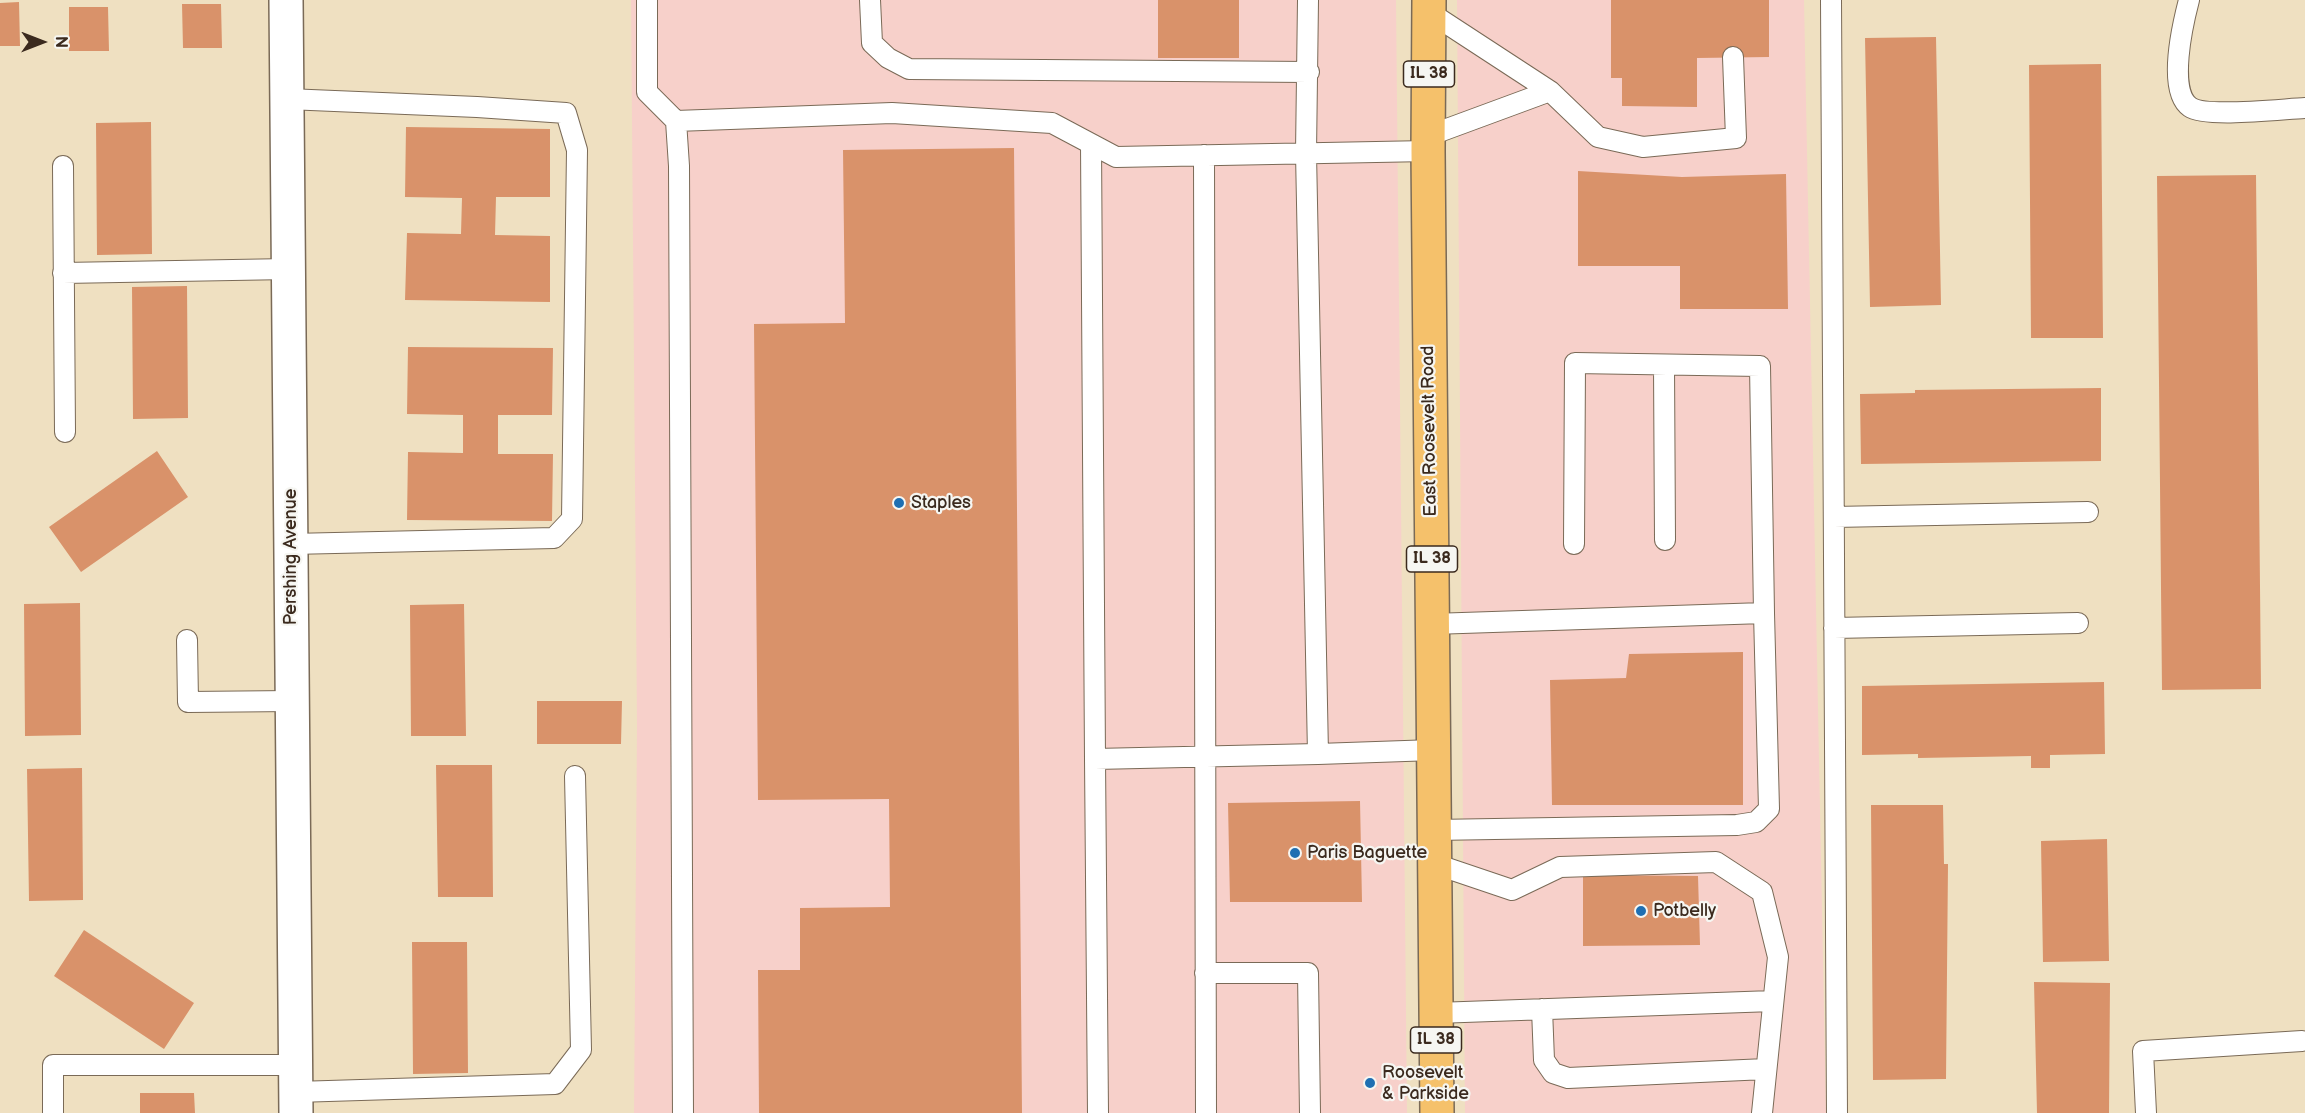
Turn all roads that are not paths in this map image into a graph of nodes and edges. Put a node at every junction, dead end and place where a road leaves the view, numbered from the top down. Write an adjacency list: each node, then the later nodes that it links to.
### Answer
1 (286, 0): 11 (street, Pershing Avenue)
2 (647, 0): 13 (lane)
3 (870, 0): 9 (lane)
4 (1308, 0): 9 (lane)
5 (1831, 0): 24 (lane)
6 (2189, 0): 12 (lane)
7 (1429, 6): 10 (lane); 14 (main road, East Roosevelt Road / IL 38)
8 (1733, 57): 10 (lane)
9 (1309, 72): 16 (lane)
10 (1550, 91): 14 (lane)
11 (287, 99): 19 (street, Pershing Avenue); 26 (lane)
12 (2305, 108)
13 (676, 121): 15 (lane); 49 (lane)
14 (1428, 143): 16 (lane); 30 (main road, East Roosevelt Road / IL 38)
15 (1091, 144): 17 (lane); 37 (lane)
16 (1306, 153): 17 (lane); 35 (lane)
17 (1204, 155): 36 (lane)
18 (63, 166): 20 (lane)
19 (289, 270): 20 (lane); 26 (street, Pershing Avenue)
20 (63, 273): 22 (lane)
21 (1664, 365): 25 (lane); 27 (lane); 28 (lane)
22 (65, 432)
23 (2088, 512): 24 (lane)
24 (1834, 517): 31 (lane)
25 (1665, 540)
26 (291, 544): 33 (street, Pershing Avenue)
27 (1574, 544)
28 (1764, 613): 30 (lane); 39 (lane)
29 (2078, 623): 31 (lane)
30 (1432, 624): 34 (main road, East Roosevelt Road / IL 38)
31 (1834, 628): 55 (lane)
32 (187, 640): 33 (lane)
33 (292, 702): 47 (street, Pershing Avenue)
34 (1434, 750): 35 (lane); 39 (main road, East Roosevelt Road / IL 38)
35 (1318, 754): 36 (lane)
36 (1204, 756): 37 (lane); 41 (lane)
37 (1095, 759): 50 (lane)
38 (575, 776): 47 (lane)
39 (1434, 830): 40 (main road, East Roosevelt Road / IL 38)
40 (1435, 864): 42 (lane); 44 (main road, East Roosevelt Road / IL 38)
41 (1205, 974): 51 (lane); 52 (lane)
42 (1773, 1001): 43 (lane); 46 (lane)
43 (1542, 1009): 44 (lane); 46 (lane)
44 (1436, 1012): 53 (main road, East Roosevelt Road / IL 38)
45 (2302, 1041): 56 (lane)
46 (1766, 1069): 54 (lane)
47 (296, 1090): 48 (lane)
48 (53, 1113)
49 (682, 1113)
50 (1098, 1113)
51 (1206, 1113)
52 (1310, 1113)
53 (1437, 1113)
54 (1762, 1113)
55 (1837, 1113)
56 (2146, 1113)

